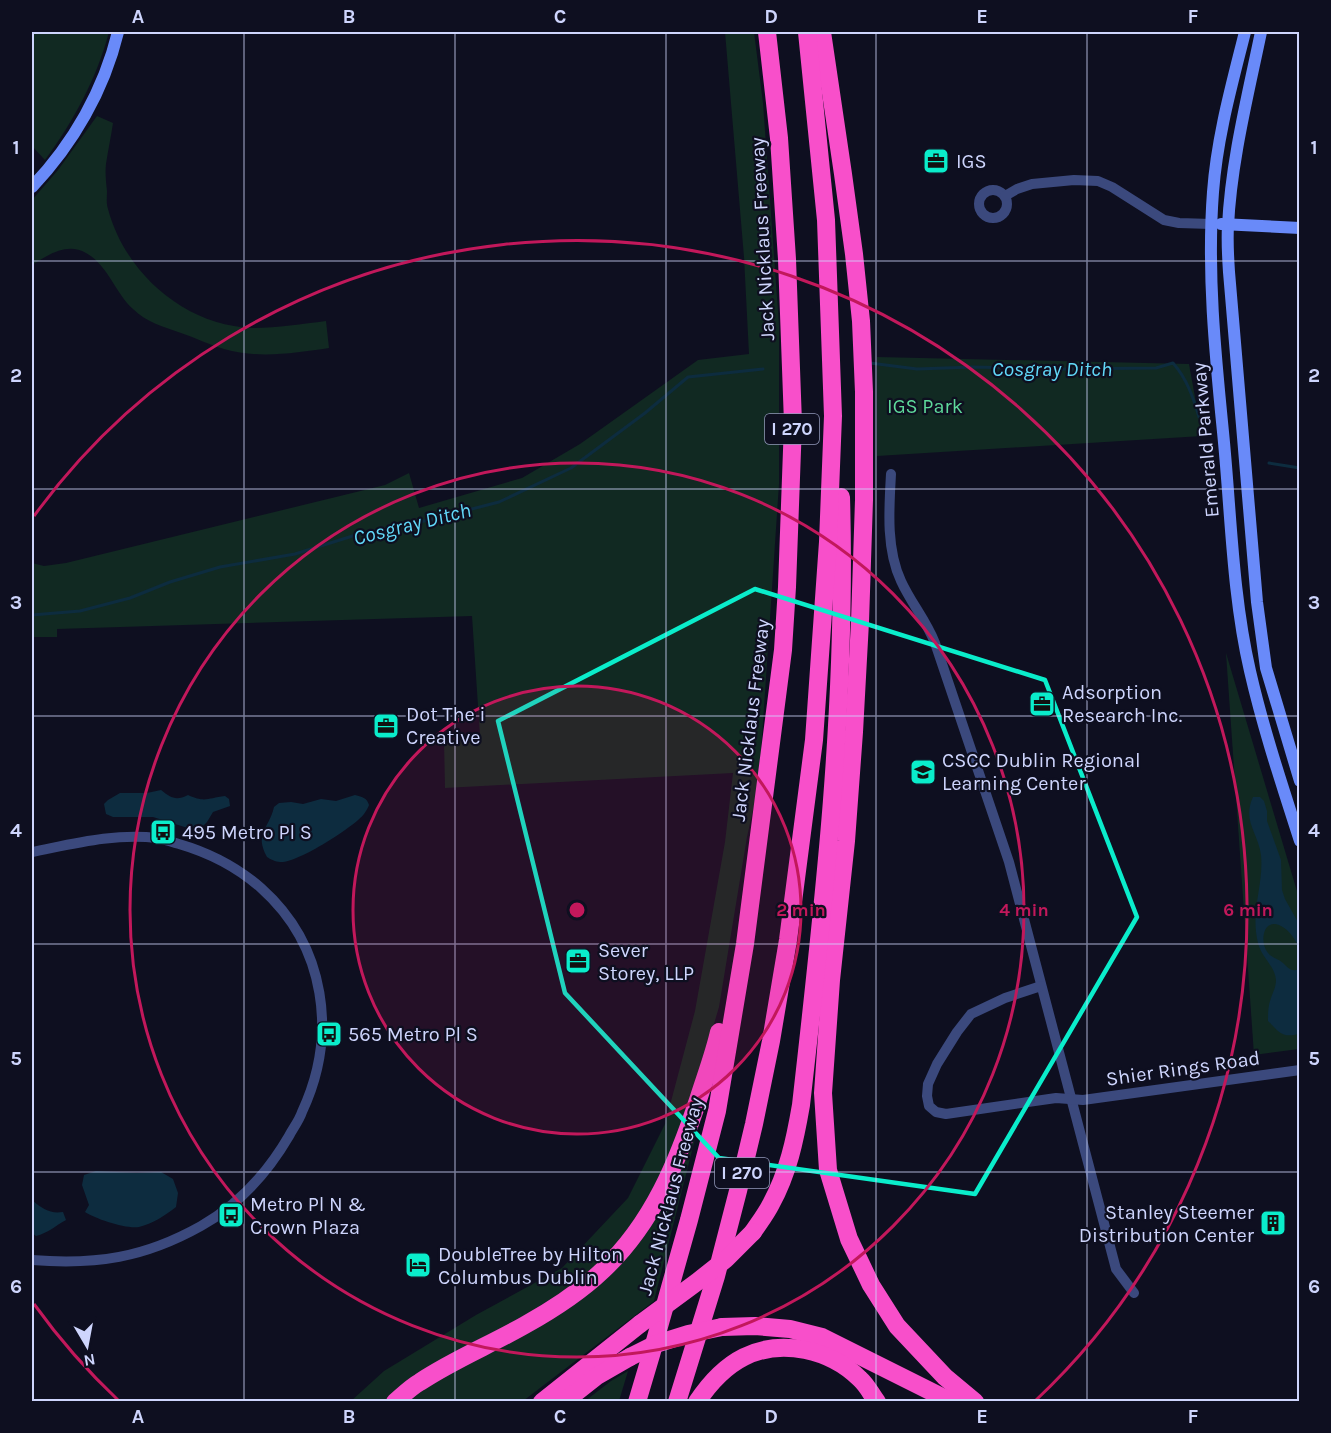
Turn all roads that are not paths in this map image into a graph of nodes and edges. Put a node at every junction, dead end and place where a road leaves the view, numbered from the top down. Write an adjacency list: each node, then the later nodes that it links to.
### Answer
1 (118, 32): 7 (main road)
2 (766, 32): 17 (highway, Jack Nicklaus Freeway / I 270)
3 (807, 32): 12 (highway, I 270)
4 (822, 32): 31 (highway)
5 (1245, 32): 9 (main road, Emerald Parkway)
6 (1261, 32): 10 (main road, Emerald Parkway)
7 (32, 187)
8 (1005, 196): 9 (street)
9 (1211, 224): 10 (main road); 15 (main road, Emerald Parkway)
10 (1228, 224): 11 (main road); 14 (main road, Emerald Parkway)
11 (1299, 228)
12 (831, 337): 24 (highway, bridge); 27 (highway, I 270)
13 (891, 474): 18 (street)
14 (1299, 781)
15 (1299, 841)
16 (32, 852): 21 (street)
17 (747, 922): 23 (highway); 26 (highway, Jack Nicklaus Freeway / I 270)
18 (1041, 986): 20 (street); 20 (street, Shier Rings Road)
19 (1299, 1070): 20 (street, Shier Rings Road)
20 (1071, 1098): 22 (street)
21 (32, 1260)
22 (1134, 1293)
23 (395, 1401)
24 (542, 1401)
25 (564, 1401): 30 (highway, bridge)
26 (637, 1401)
27 (677, 1401)
28 (697, 1401): 29 (highway)
29 (877, 1401)
30 (952, 1401)
31 (975, 1401)

